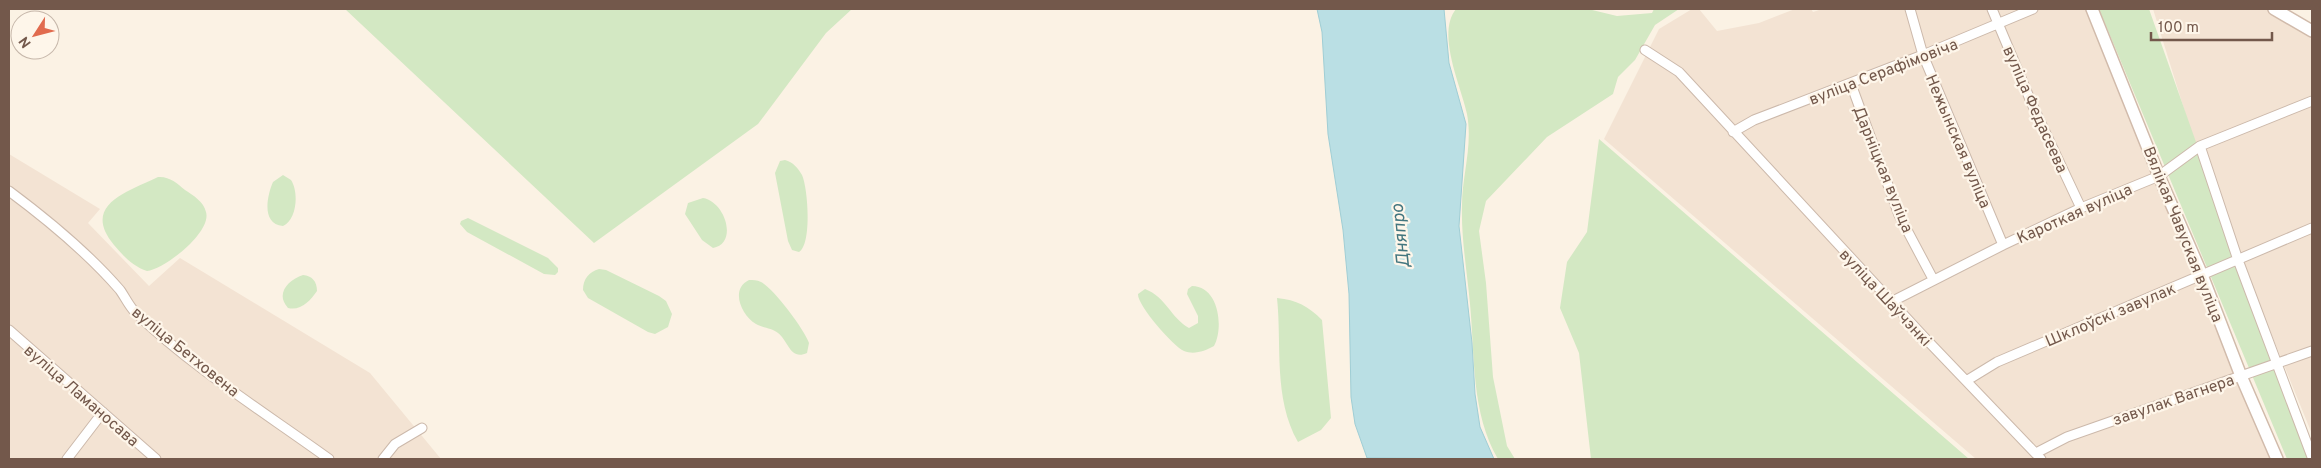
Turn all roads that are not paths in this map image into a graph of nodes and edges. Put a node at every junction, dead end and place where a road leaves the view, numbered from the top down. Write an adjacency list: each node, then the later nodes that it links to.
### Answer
1 (1910, 9): 9 (street, Нежынская вуліца)
2 (1992, 9): 6 (street, вуліца Федасеева)
3 (2033, 9): 6 (street, вуліца Серафімовіча)
4 (2092, 9): 14 (main road, Вялікая Чавуская вуліца)
5 (2274, 9): 7 (main road)
6 (1999, 25): 9 (street, вуліца Серафімовіча); 16 (street, вуліца Федасеева)
7 (2312, 31)
8 (1645, 50): 12 (street, вуліца Шаўчэнкі)
9 (1923, 55): 10 (street, вуліца Серафімовіча); 18 (street, Нежынская вуліца)
10 (1851, 84): 12 (street, вуліца Серафімовіча); 21 (street, Дарніцкая вуліца)
11 (2312, 101): 13 (street, Кароткая вуліца)
12 (1733, 132): 22 (street, вуліца Шаўчэнкі)
13 (2200, 146): 14 (street, Кароткая вуліца); 19 (street)
14 (2159, 176): 16 (street, Кароткая вуліца); 20 (main road, Вялікая Чавуская вуліца)
15 (9, 191): 35 (street, вуліца Бетховена)
16 (2081, 208): 18 (street, Кароткая вуліца)
17 (2312, 228): 19 (street, Шклоўскі завулак)
18 (2002, 244): 21 (street, Кароткая вуліца)
19 (2238, 260): 20 (street, Шклоўскі завулак); 25 (street)
20 (2202, 275): 26 (main road, Вялікая Чавуская вуліца); 27 (street, Шклоўскі завулак)
21 (1932, 279): 22 (street, Кароткая вуліца)
22 (1891, 302): 27 (street, вуліца Шаўчэнкі)
23 (9, 330): 28 (street, вуліца Ламаносава)
24 (2312, 351): 25 (street, завулак Вагнера)
25 (2278, 364): 26 (street, завулак Вагнера); 32 (street)
26 (2241, 376): 30 (street, завулак Вагнера); 36 (main road, Вялікая Чавуская вуліца)
27 (1966, 381): 30 (street, вуліца Шаўчэнкі)
28 (103, 412): 33 (street); 34 (street, вуліца Ламаносава)
29 (422, 428): 31 (street)
30 (2039, 456)
31 (389, 457)
32 (2312, 457): 37 (street)
33 (67, 459)
34 (156, 459)
35 (329, 459)
36 (2278, 459)
37 (2307, 459)

